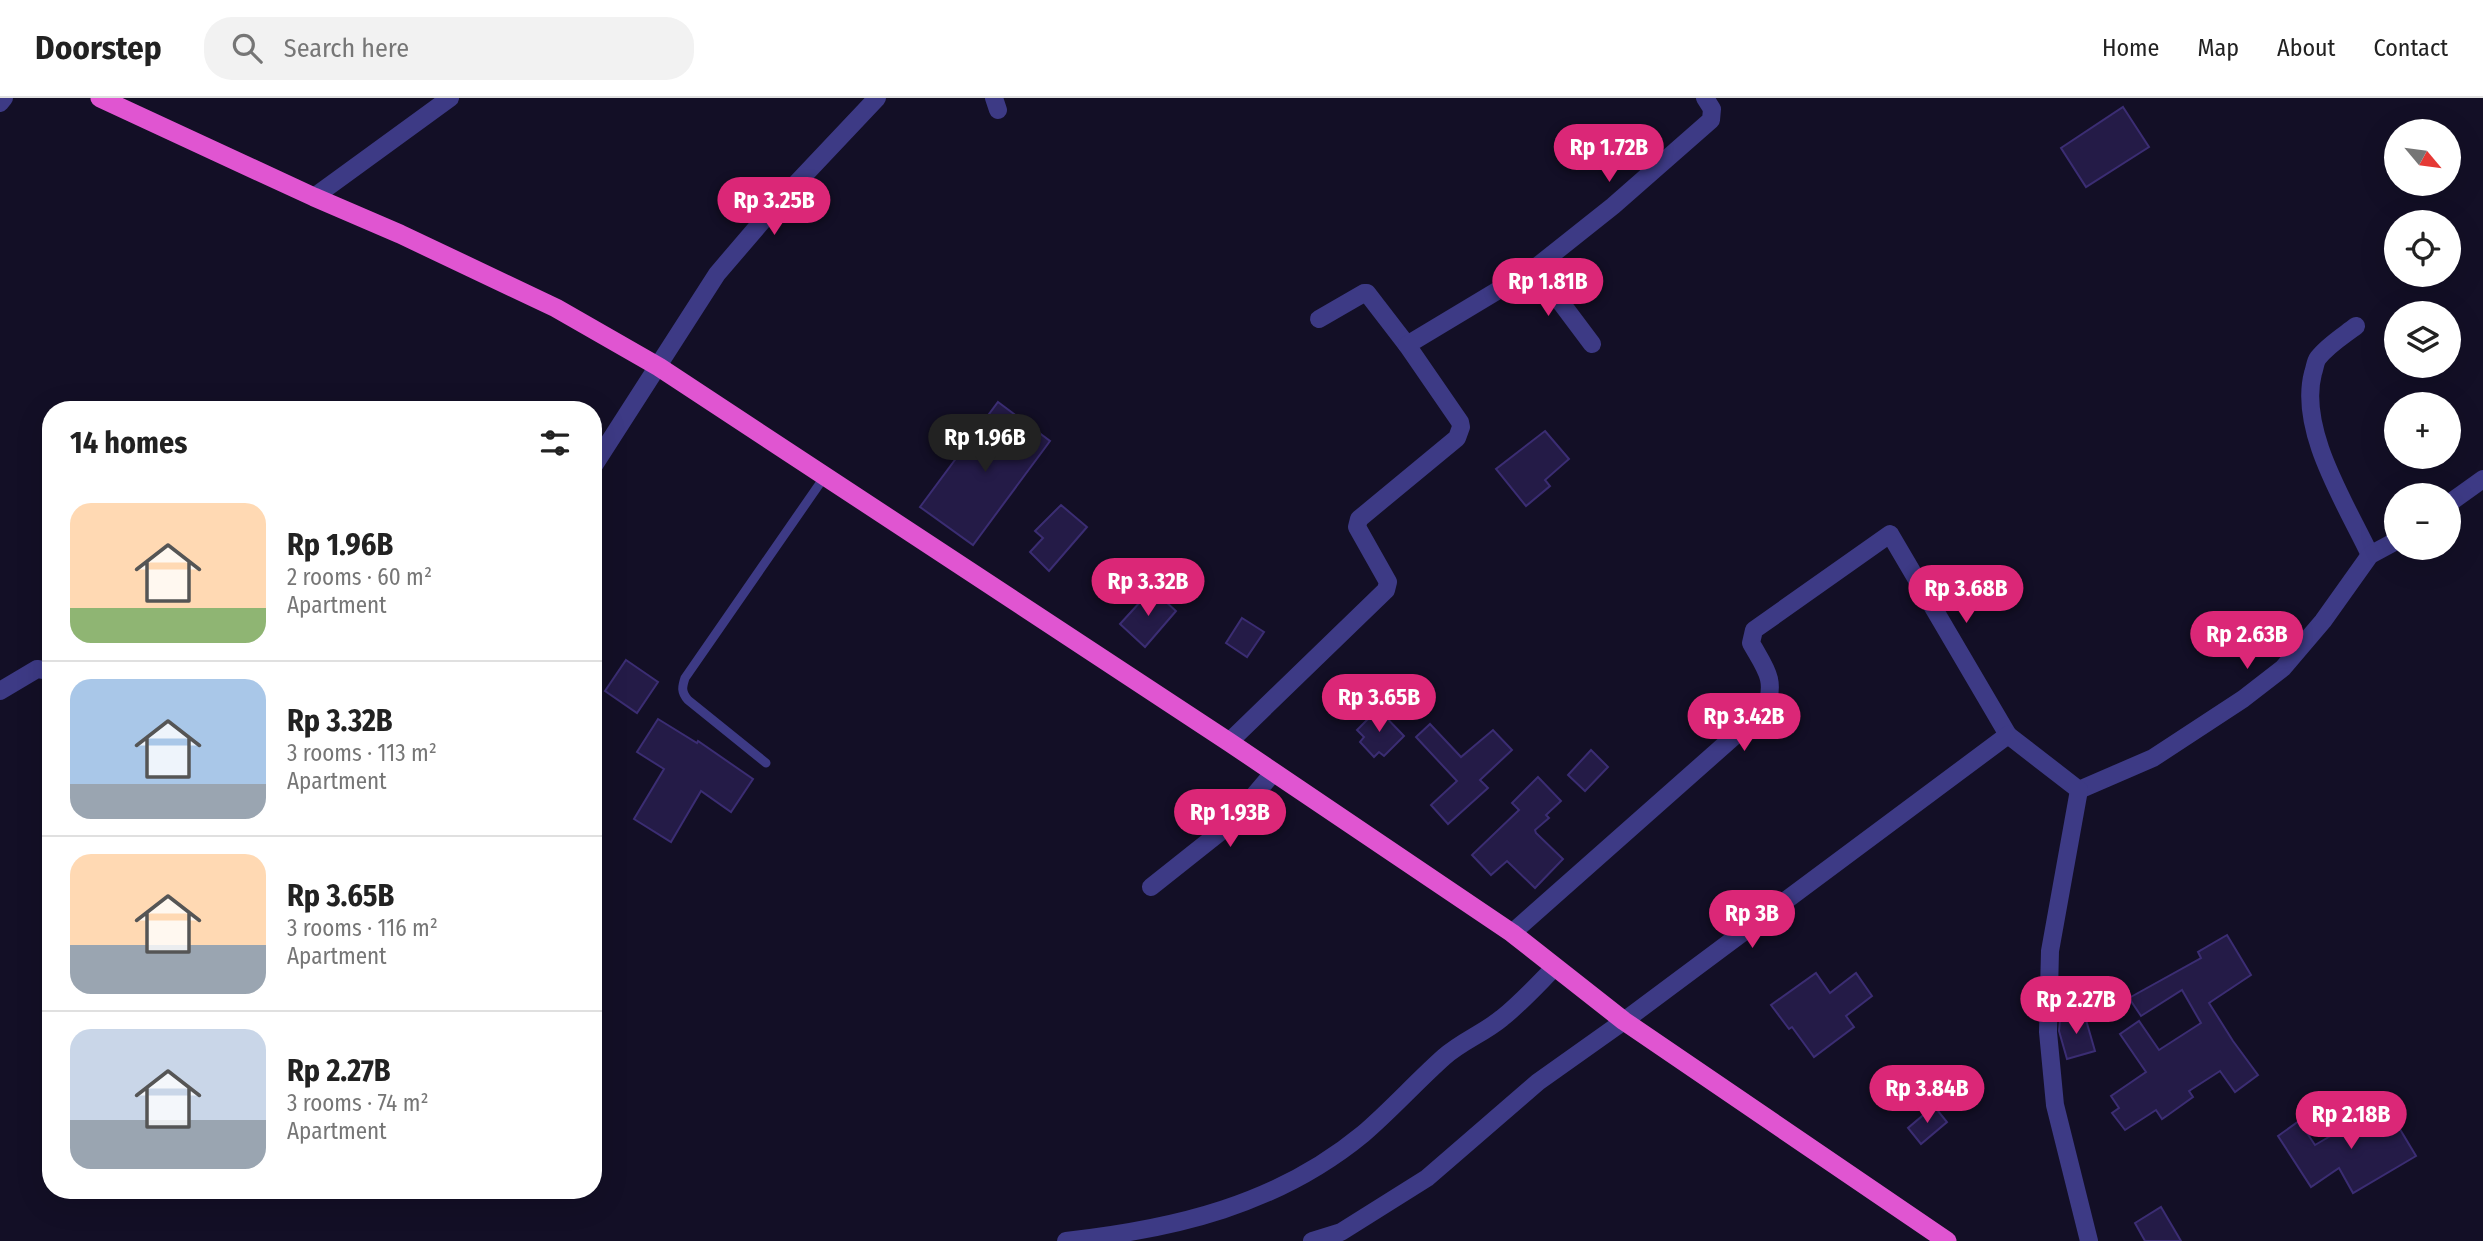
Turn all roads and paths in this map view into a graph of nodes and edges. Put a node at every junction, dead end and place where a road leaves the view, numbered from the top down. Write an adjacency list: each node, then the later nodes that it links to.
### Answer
1 (4, 98): 6 (street)
2 (100, 98): 7 (highway)
3 (450, 98): 7 (street)
4 (877, 98): 13 (street)
5 (1705, 98): 8 (street)
6 (0, 103)
7 (314, 198): 13 (highway)
8 (1535, 268): 11 (street); 12 (street)
9 (1320, 319): 12 (street)
10 (2356, 326): 19 (street)
11 (1592, 344)
12 (1407, 345): 23 (street)
13 (659, 367): 14 (street); 15 (highway)
14 (602, 453)
15 (825, 475): 23 (highway); 24 (lane)
16 (2483, 479): 17 (street)
17 (2461, 495)
18 (2384, 547): 19 (street)
19 (2370, 555): 26 (street)
20 (42, 670): 21 (street)
21 (0, 691)
22 (2008, 735): 26 (street); 28 (street); 30 (street)
23 (1228, 742): 25 (highway)
24 (766, 763)
25 (1273, 774): 27 (street); 28 (highway)
26 (2079, 790): 34 (street)
27 (1151, 887)
28 (1512, 933): 29 (highway)
29 (1556, 967): 30 (highway); 31 (street)
30 (1624, 1021): 32 (street); 33 (highway)
31 (1066, 1241)
32 (1312, 1241)
33 (1947, 1241)
34 (2089, 1241)

